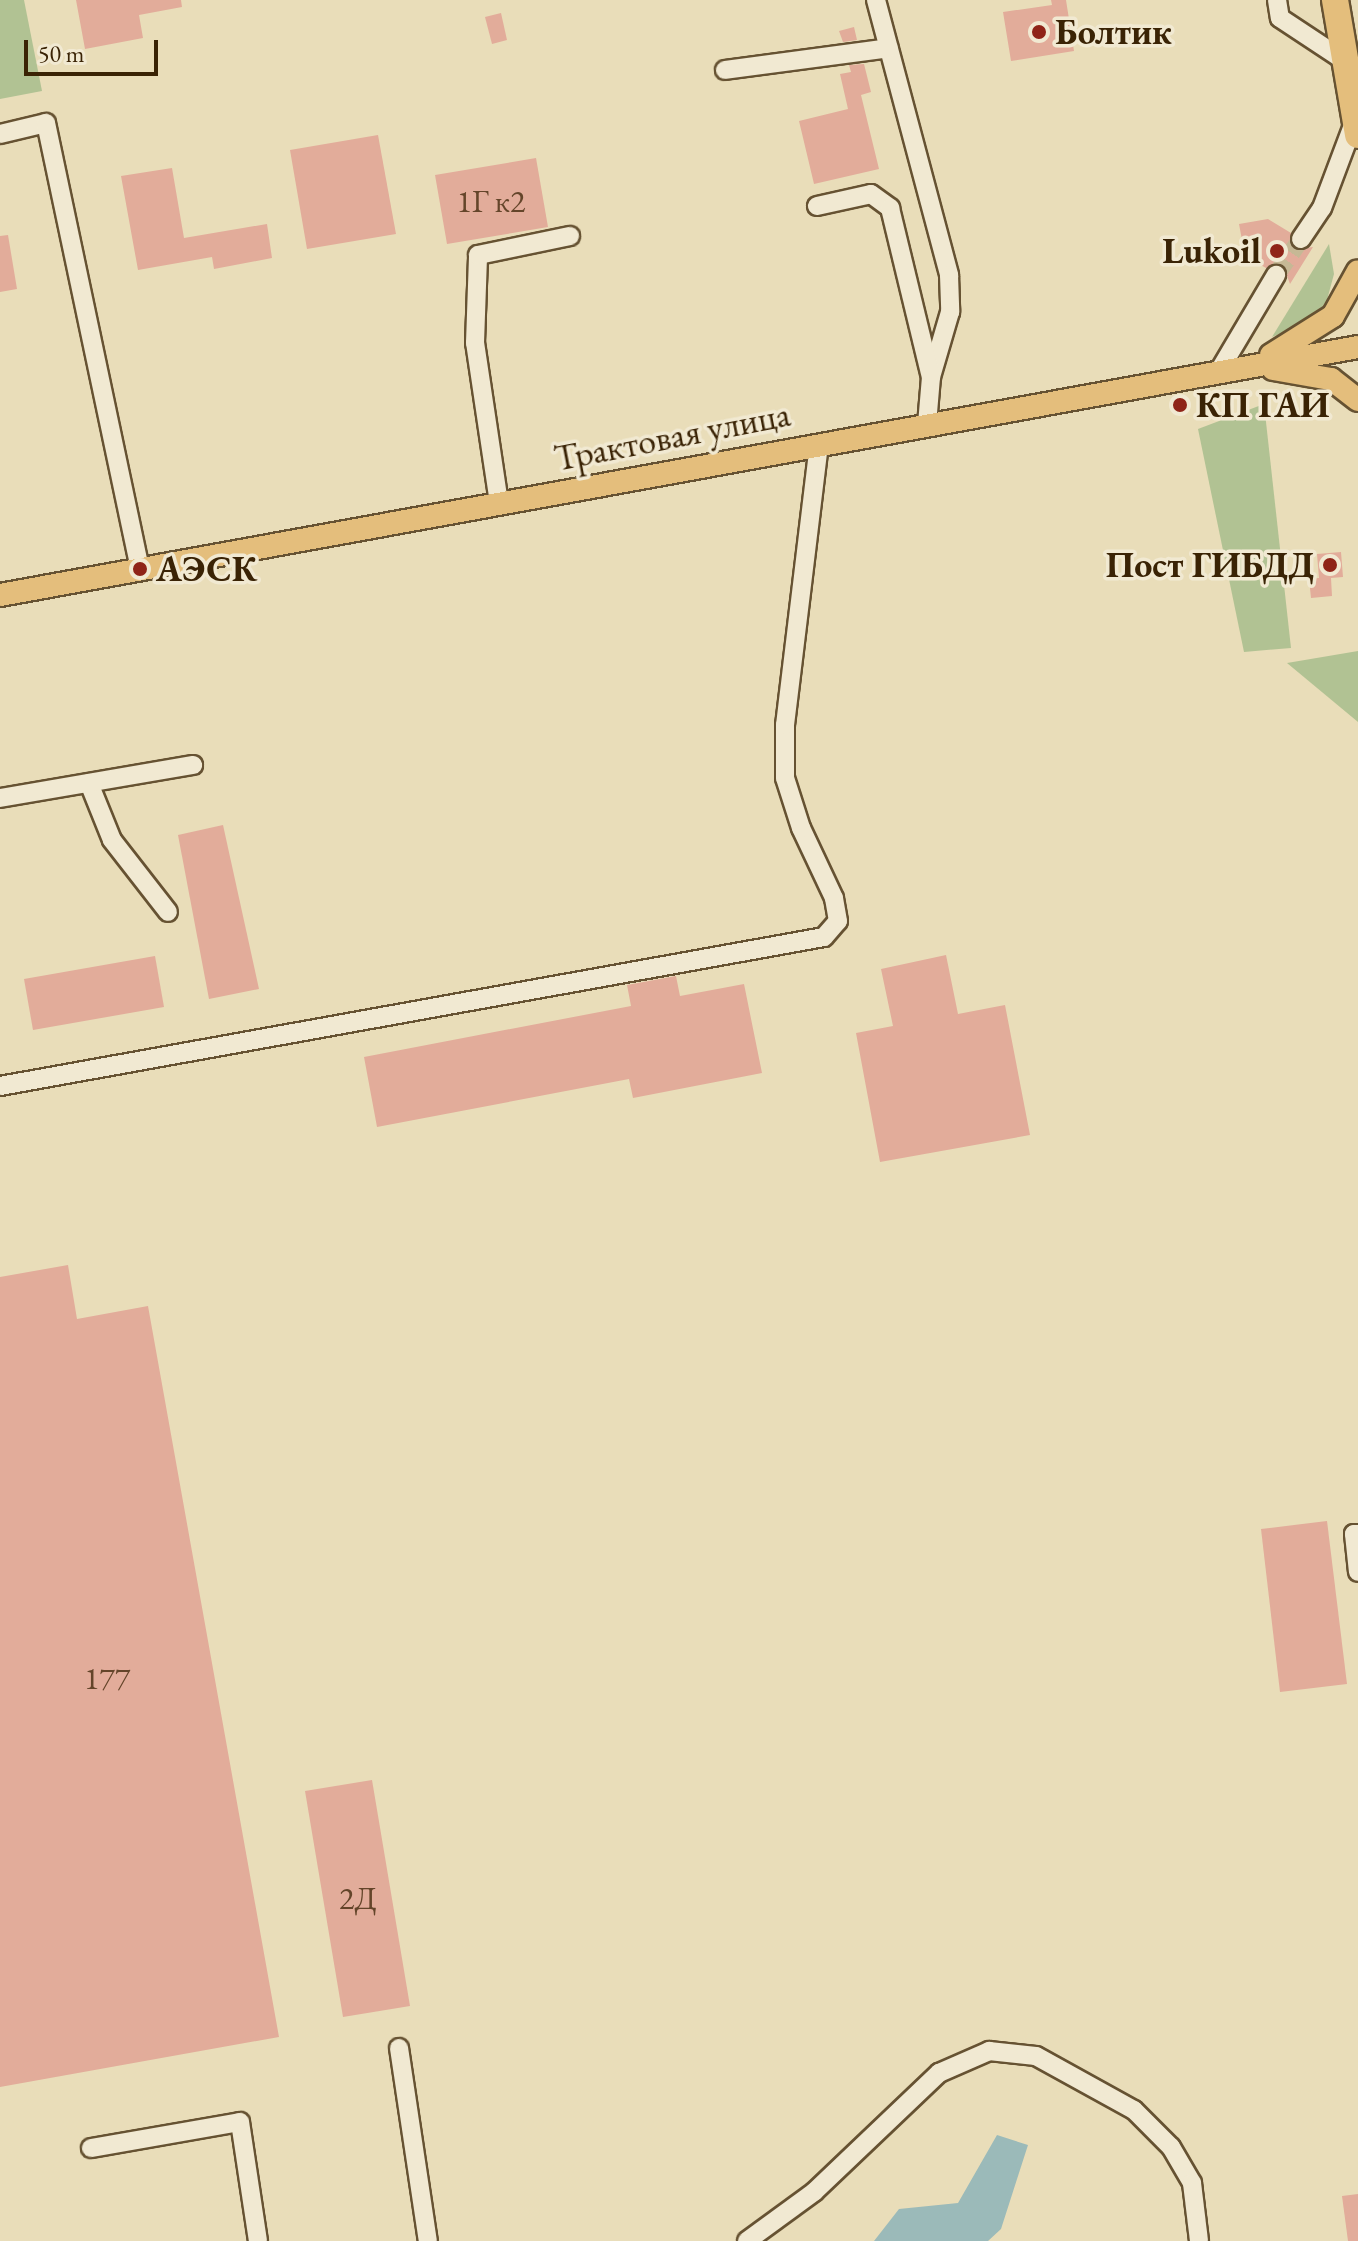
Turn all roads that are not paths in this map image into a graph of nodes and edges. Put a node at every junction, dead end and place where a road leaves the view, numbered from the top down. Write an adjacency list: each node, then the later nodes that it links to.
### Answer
1 (876, 0): 4 (lane)
2 (1277, 0): 5 (lane)
3 (1335, 0): 5 (highway)
4 (889, 48): 6 (lane); 17 (lane)
5 (1345, 61): 7 (highway)
6 (725, 70)
7 (1357, 127): 11 (lane)
8 (0, 134): 22 (lane)
9 (817, 206): 17 (lane)
10 (570, 236): 21 (lane)
11 (1301, 239)
12 (1358, 271): 15 (main road)
13 (1276, 275): 16 (lane)
14 (1358, 347): 15 (main road, Трактовая улица)
15 (1248, 366): 16 (main road, Трактовая улица); 18 (main road)
16 (1219, 371): 19 (main road, Трактовая улица)
17 (931, 377): 19 (lane)
18 (1358, 400)
19 (927, 425): 20 (main road, Трактовая улица)
20 (819, 444): 21 (main road, Трактовая улица); 28 (lane)
21 (499, 503): 22 (main road, Трактовая улица)
22 (140, 569): 23 (main road, Трактовая улица)
23 (0, 595)
24 (193, 765): 25 (lane)
25 (89, 783): 26 (lane); 27 (lane)
26 (0, 798)
27 (168, 912)
28 (0, 1086)
29 (1358, 1534): 30 (lane)
30 (1358, 1572)
31 (399, 2048): 34 (lane)
32 (91, 2148): 33 (lane)
33 (258, 2241)
34 (428, 2241)
35 (747, 2241): 36 (lane)
36 (1199, 2241)

